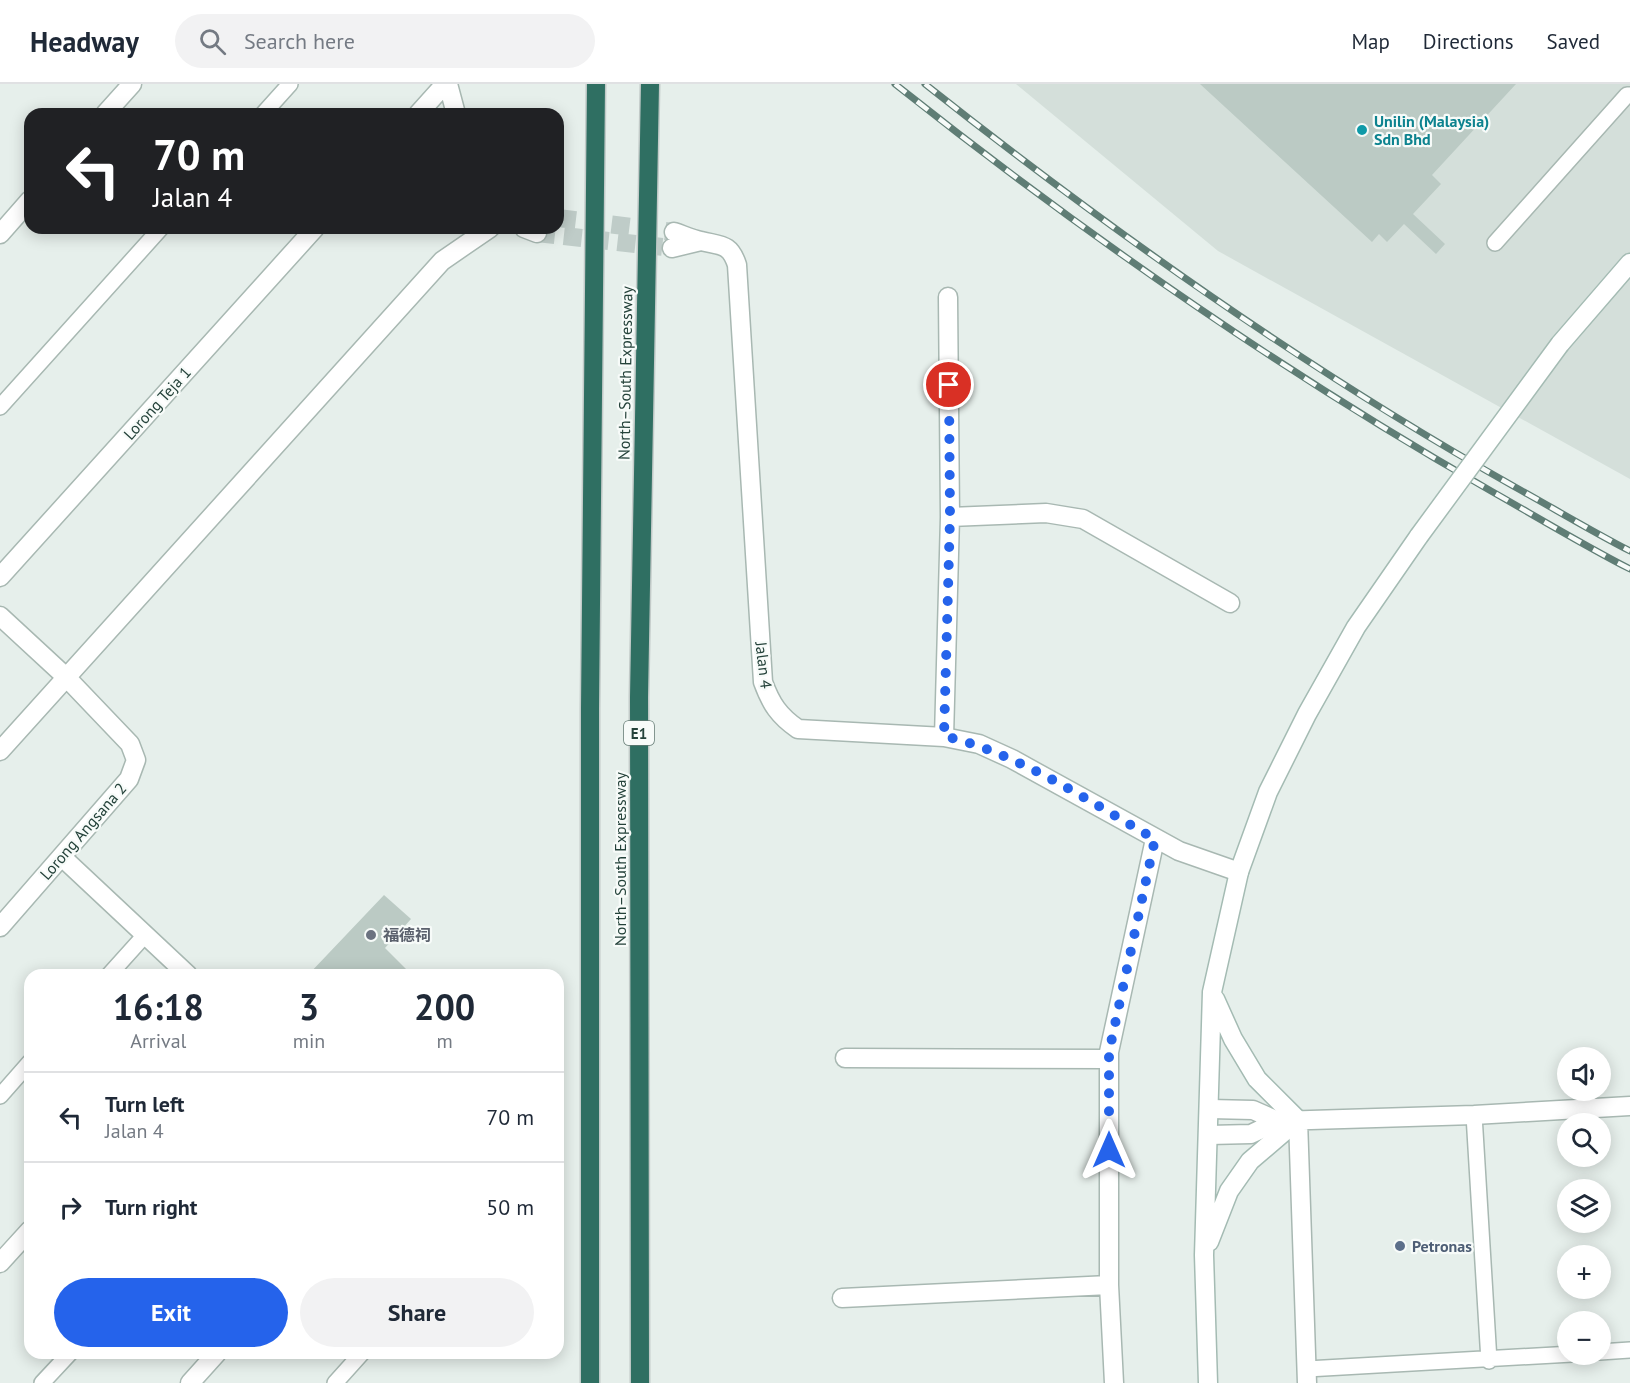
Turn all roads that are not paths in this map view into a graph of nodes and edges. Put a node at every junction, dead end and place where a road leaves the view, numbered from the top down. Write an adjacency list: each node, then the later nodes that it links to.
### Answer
1 (290, 84): 8 (lane)
2 (446, 84): 9 (street); 10 (street)
3 (596, 84): 62 (highway, North–South Expressway)
4 (650, 84): 63 (highway, North–South Expressway / E1)
5 (124, 87): 7 (street)
6 (1630, 94): 17 (lane)
7 (109, 108)
8 (268, 108)
9 (424, 108)
10 (454, 108)
11 (24, 207): 12 (street)
12 (0, 234)
13 (156, 234): 20 (lane)
14 (310, 234): 22 (street, Lorong Teja 1)
15 (480, 234): 25 (street)
16 (673, 240): 26 (street, Jalan 4)
17 (1494, 243)
18 (1630, 263): 30 (street, bridge)
19 (948, 297): 21 (street)
20 (0, 407)
21 (950, 517): 23 (street); 26 (street)
22 (0, 577)
23 (1230, 603)
24 (0, 616): 25 (street, Lorong Angsana 2)
25 (66, 677): 27 (street); 29 (street, Lorong Angsana 2)
26 (944, 736): 28 (street, Jalan 4)
27 (0, 751)
28 (1155, 839): 30 (street, Jalan 4); 37 (street)
29 (62, 857): 31 (street, Lorong Angsana 2); 32 (street)
30 (1239, 872): 35 (street)
31 (0, 927)
32 (145, 935): 33 (lane); 34 (street)
33 (114, 969)
34 (182, 969)
35 (1212, 992): 41 (street); 43 (street)
36 (845, 1058): 37 (street)
37 (1110, 1059): 49 (street)
38 (24, 1069): 39 (lane)
39 (0, 1096)
40 (1630, 1106): 42 (street)
41 (1210, 1109): 44 (street); 45 (street)
42 (1474, 1115): 43 (street); 57 (lane)
43 (1298, 1120): 44 (street); 47 (street); 58 (street)
44 (1278, 1121): 45 (street)
45 (1209, 1135): 47 (street)
46 (24, 1237): 48 (street)
47 (1204, 1255): 65 (street)
48 (0, 1263)
49 (1109, 1285): 50 (street); 64 (street)
50 (842, 1298)
51 (1630, 1350): 52 (lane)
52 (1611, 1351)
53 (1557, 1355): 57 (lane)
54 (64, 1359): 59 (lane)
55 (212, 1359): 60 (street)
56 (357, 1359): 61 (lane)
57 (1489, 1361): 58 (lane)
58 (1307, 1376)
59 (42, 1383)
60 (190, 1383)
61 (335, 1383)
62 (590, 1383)
63 (640, 1383)
64 (1114, 1383)
65 (1208, 1383)

